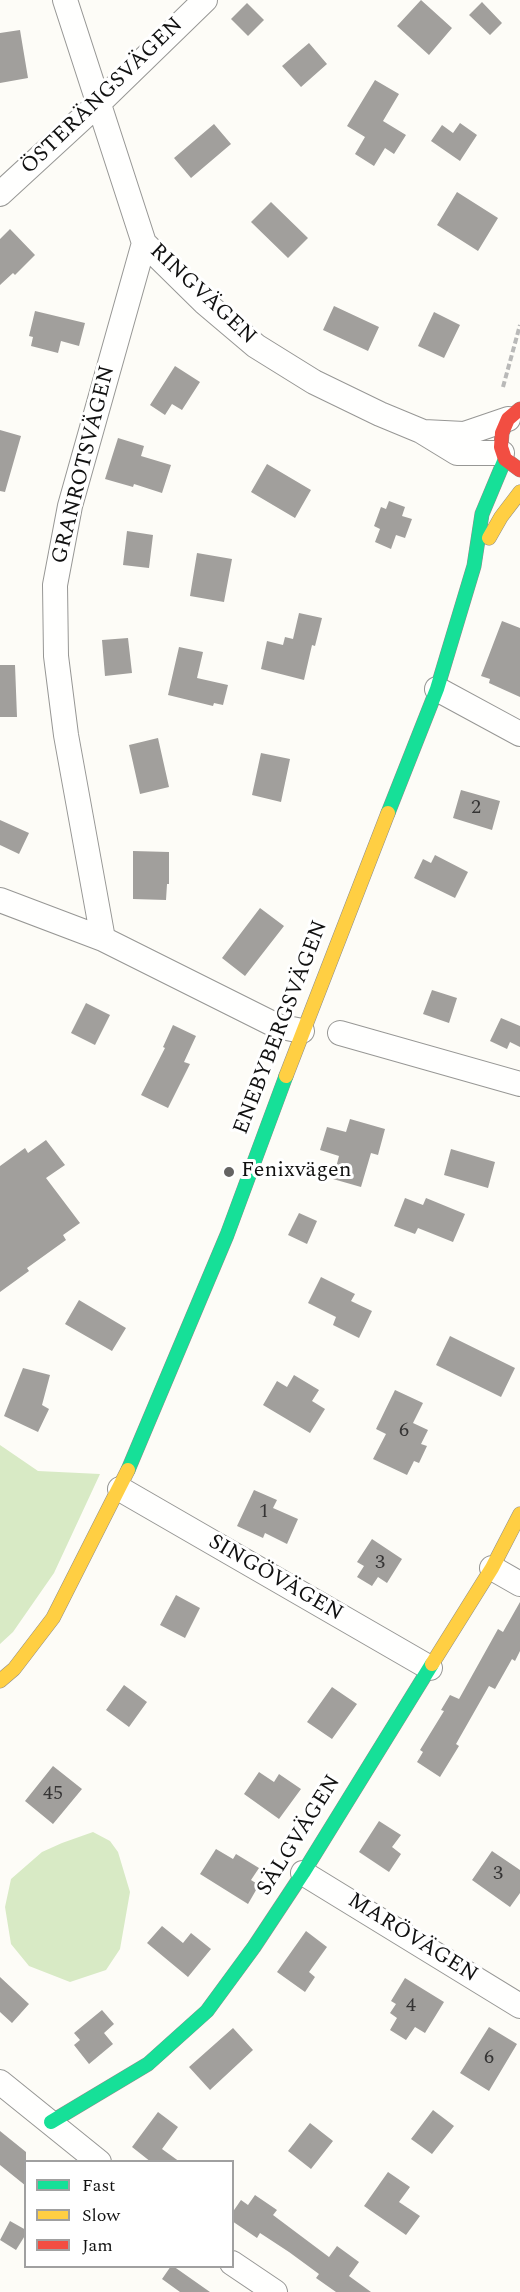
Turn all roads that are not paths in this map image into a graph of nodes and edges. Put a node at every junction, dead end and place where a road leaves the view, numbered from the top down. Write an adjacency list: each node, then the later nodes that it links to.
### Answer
1 (65, 0): 3 (street, RINGVÄGEN)
2 (205, 0): 3 (street, ÖSTERÄNGSVÄGEN)
3 (99, 103): 4 (street, ÖSTERÄNGSVÄGEN); 5 (street, RINGVÄGEN)
4 (0, 194)
5 (144, 243): 7 (street, RINGVÄGEN); 15 (street, GRANROTSVÄGEN)
6 (517, 410): 7 (street, RINGVÄGEN); 8 (main road, ENEBYBERGSVÄGEN)
7 (421, 431): 8 (street, RINGVÄGEN)
8 (504, 456): 9 (main road); 11 (main road, ENEBYBERGSVÄGEN)
9 (520, 470)
10 (520, 492): 11 (main road, ENEBYBERGSVÄGEN)
11 (474, 566): 12 (main road, ENEBYBERGSVÄGEN)
12 (437, 689): 13 (street); 16 (main road, ENEBYBERGSVÄGEN)
13 (520, 734)
14 (0, 900): 15 (street)
15 (103, 939): 16 (street)
16 (302, 1031): 19 (main road, ENEBYBERGSVÄGEN)
17 (340, 1033): 18 (street)
18 (520, 1084)
19 (120, 1489): 23 (street, SINGÖVÄGEN); 24 (main road, ENEBYBERGSVÄGEN)
20 (520, 1514): 21 (main road, SÄLGVÄGEN)
21 (492, 1568): 22 (street); 23 (main road, SÄLGVÄGEN)
22 (520, 1584)
23 (430, 1668): 25 (main road, SÄLGVÄGEN)
24 (0, 1681)
25 (303, 1873): 26 (street, MARÖVÄGEN); 28 (main road, SÄLGVÄGEN)
26 (520, 2006)
27 (0, 2082): 28 (street)
28 (51, 2122): 29 (street)
29 (97, 2160)
30 (234, 2264): 31 (street)
31 (275, 2292)

